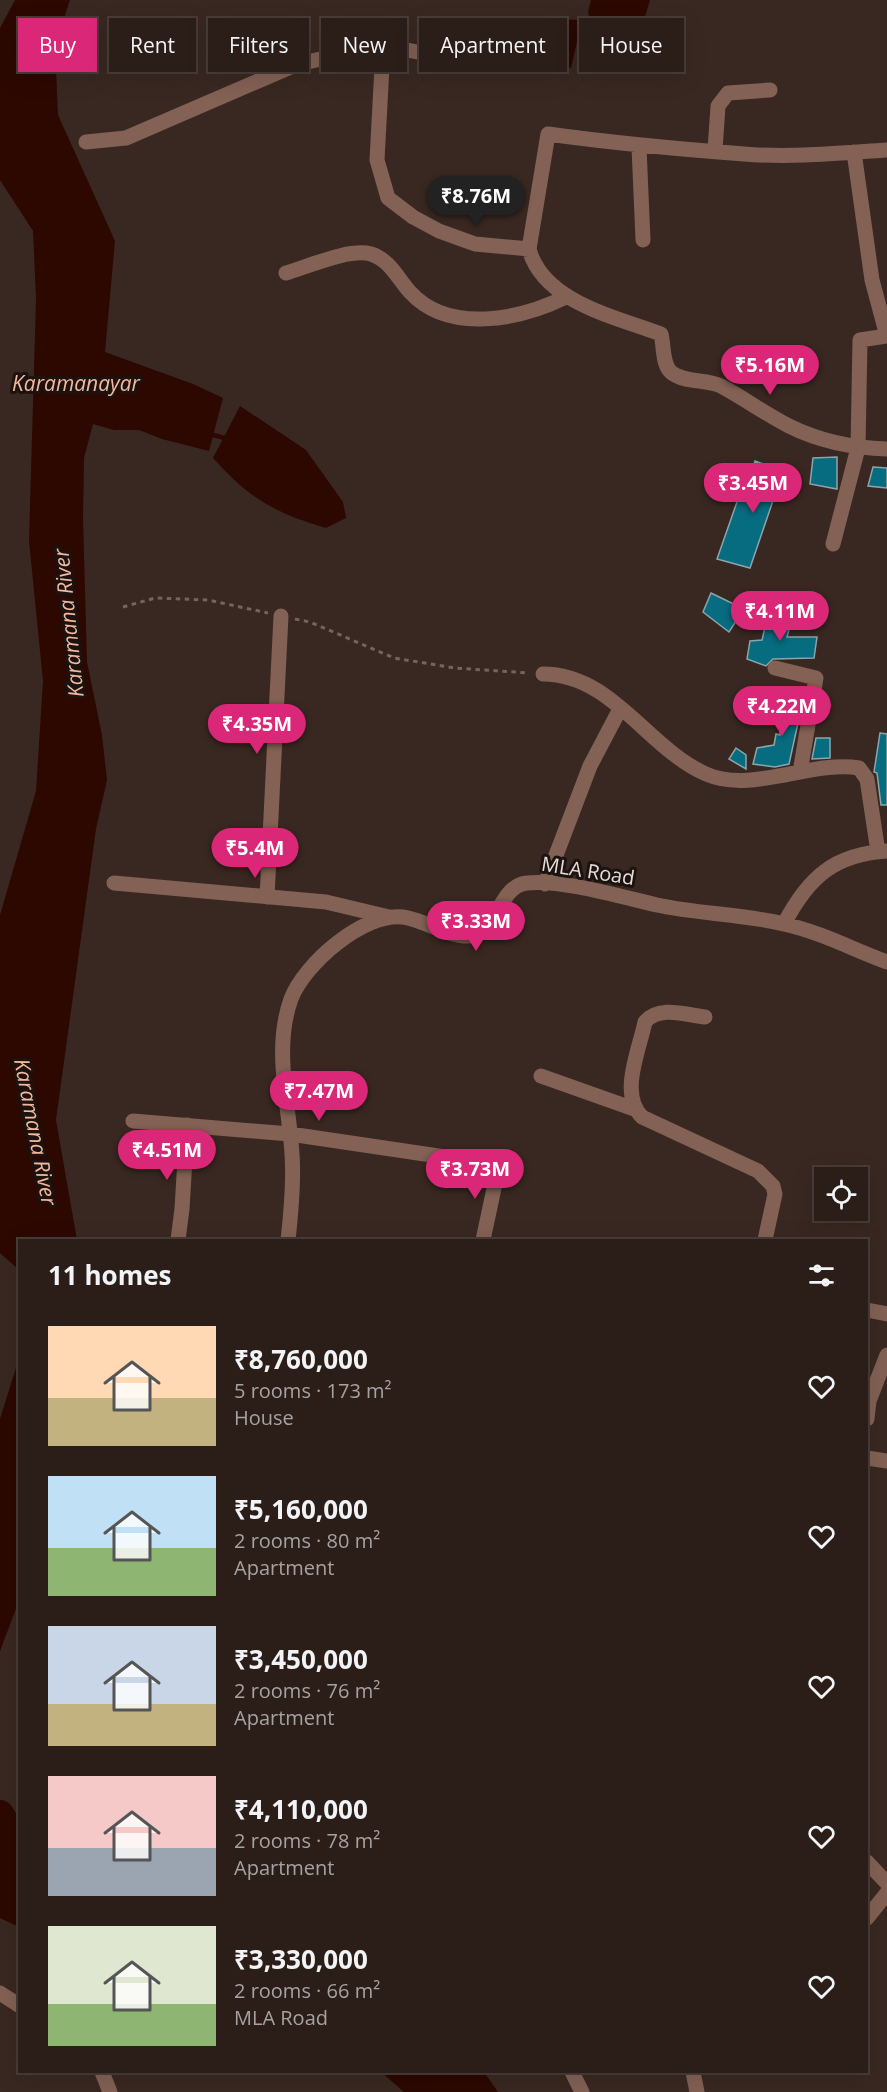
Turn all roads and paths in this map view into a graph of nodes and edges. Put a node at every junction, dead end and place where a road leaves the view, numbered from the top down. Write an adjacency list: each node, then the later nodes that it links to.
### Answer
1 (321, 59): 4 (street)
2 (382, 72): 10 (street)
3 (770, 90): 6 (street)
4 (86, 142)
5 (639, 147): 6 (street); 9 (street); 10 (street)
6 (715, 150): 8 (street)
7 (887, 150): 8 (street)
8 (854, 152): 13 (street)
9 (643, 240)
10 (529, 249): 12 (street)
11 (286, 273): 12 (street)
12 (566, 297): 13 (street)
13 (858, 448): 14 (street); 15 (street)
14 (887, 449)
15 (833, 544)
16 (123, 606): 17 (path)
17 (281, 616): 19 (path); 25 (street)
18 (775, 668): 21 (street)
19 (543, 674): 20 (street)
20 (620, 709): 21 (street); 24 (street)
21 (800, 772): 22 (street)
22 (883, 852): 27 (street)
23 (114, 883): 25 (street)
24 (545, 884): 26 (street, MLA Road); 27 (street, MLA Road)
25 (267, 897): 26 (street)
26 (389, 916): 34 (street, MLA Road)
27 (784, 924): 28 (street, MLA Road)
28 (887, 962)
29 (705, 1017): 31 (street)
30 (541, 1076): 31 (street)
31 (634, 1109): 38 (street)
32 (133, 1121): 33 (street)
33 (187, 1125): 34 (street); 35 (street)
34 (290, 1134): 36 (street, MLA Road); 37 (street)
35 (178, 1239)
36 (288, 1239)
37 (483, 1239)
38 (765, 1239)
39 (868, 1311): 40 (street)
40 (887, 1314)
41 (887, 1355): 42 (street)
42 (868, 1410)
43 (868, 1458): 44 (street)
44 (887, 1461)
45 (868, 1863): 46 (street)
46 (887, 1883)
47 (887, 1893): 48 (street)
48 (868, 1917)
49 (0, 1993): 50 (street)
50 (18, 2005)
51 (102, 2073): 54 (street)
52 (572, 2073): 55 (street)
53 (693, 2073): 56 (street)
54 (110, 2092)
55 (582, 2092)
56 (697, 2092)

